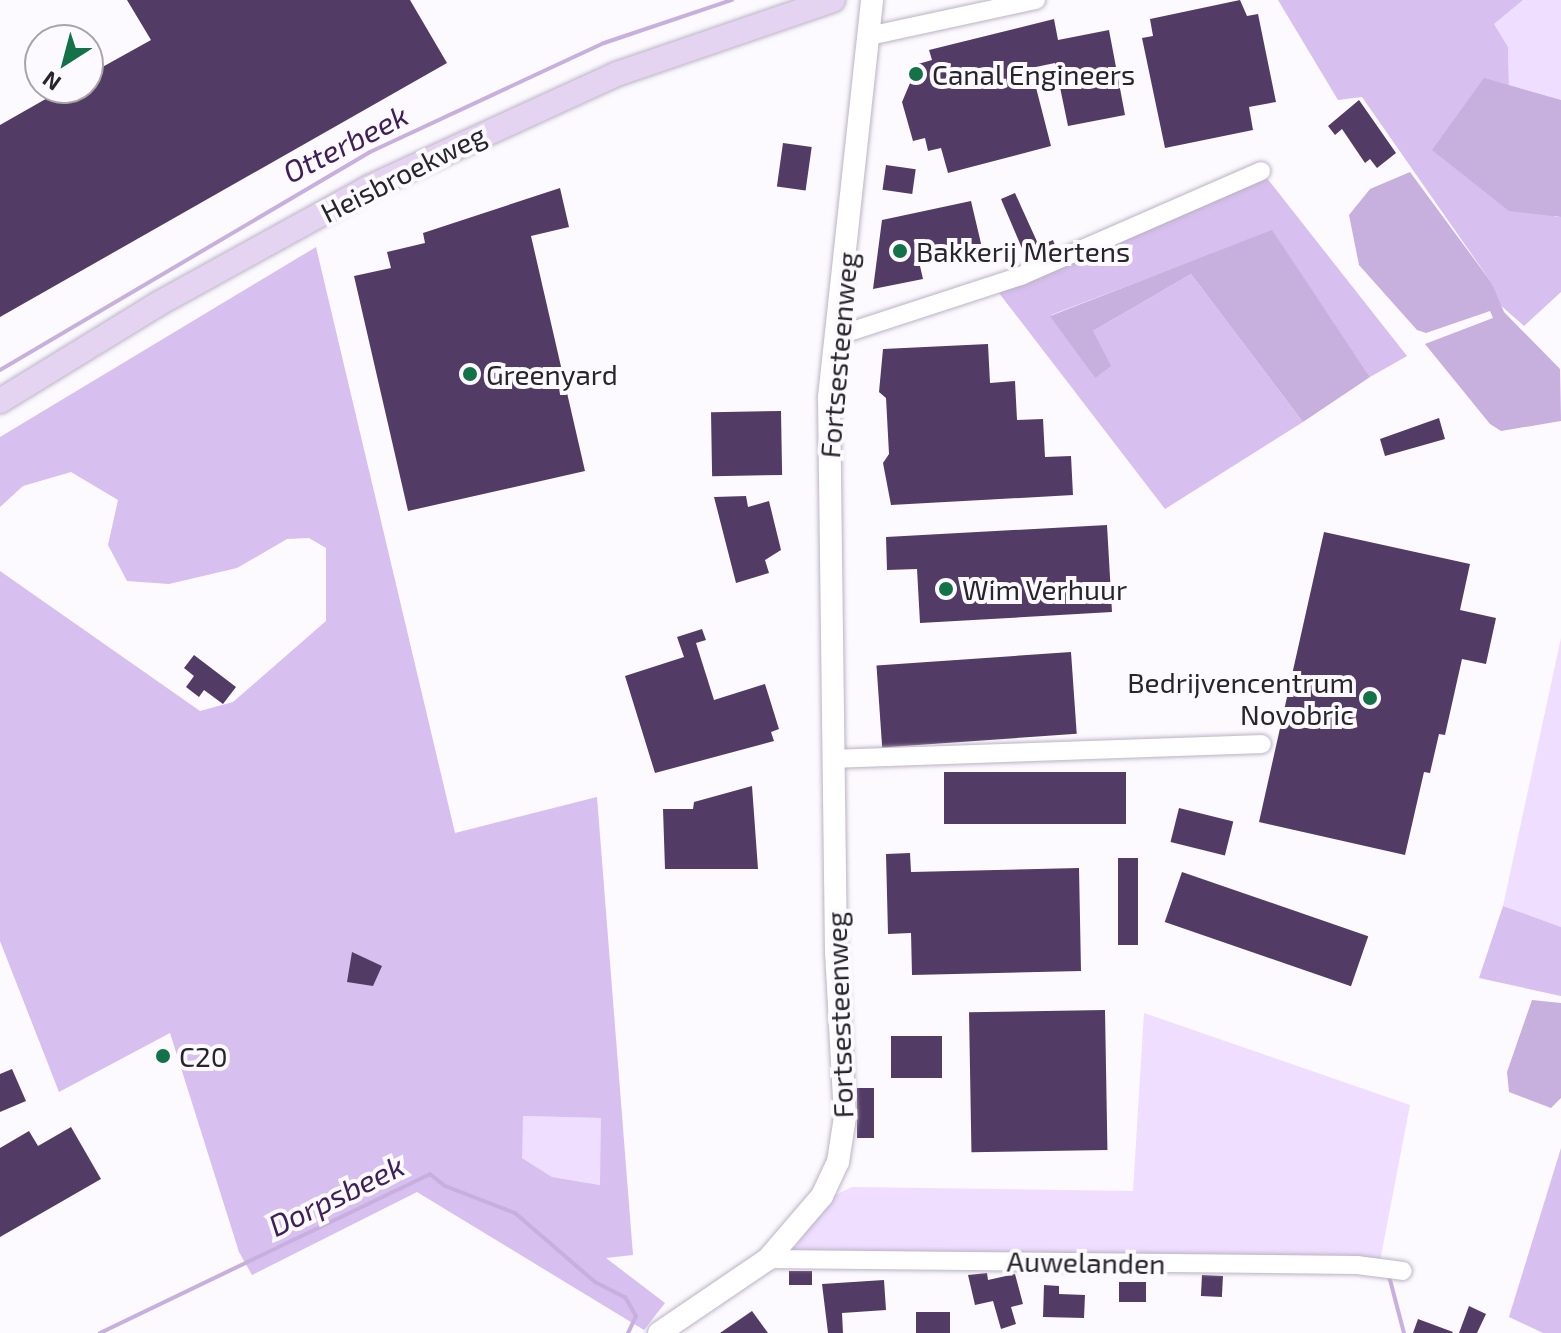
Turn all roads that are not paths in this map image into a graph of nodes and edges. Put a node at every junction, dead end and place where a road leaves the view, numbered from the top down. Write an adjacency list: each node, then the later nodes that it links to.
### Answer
1 (833, 0): 7 (main road, Heisbroekweg)
2 (872, 0): 4 (street, Fortsesteenweg)
3 (1036, 0): 4 (street)
4 (869, 36): 6 (street, Fortsesteenweg)
5 (1261, 171): 6 (street)
6 (837, 336): 9 (street, Fortsesteenweg)
7 (0, 401)
8 (1262, 744): 9 (street)
9 (832, 759): 10 (street, Fortsesteenweg)
10 (768, 1259): 11 (street, Auwelanden); 12 (street, Fortsesteenweg)
11 (1403, 1271)
12 (659, 1333)

